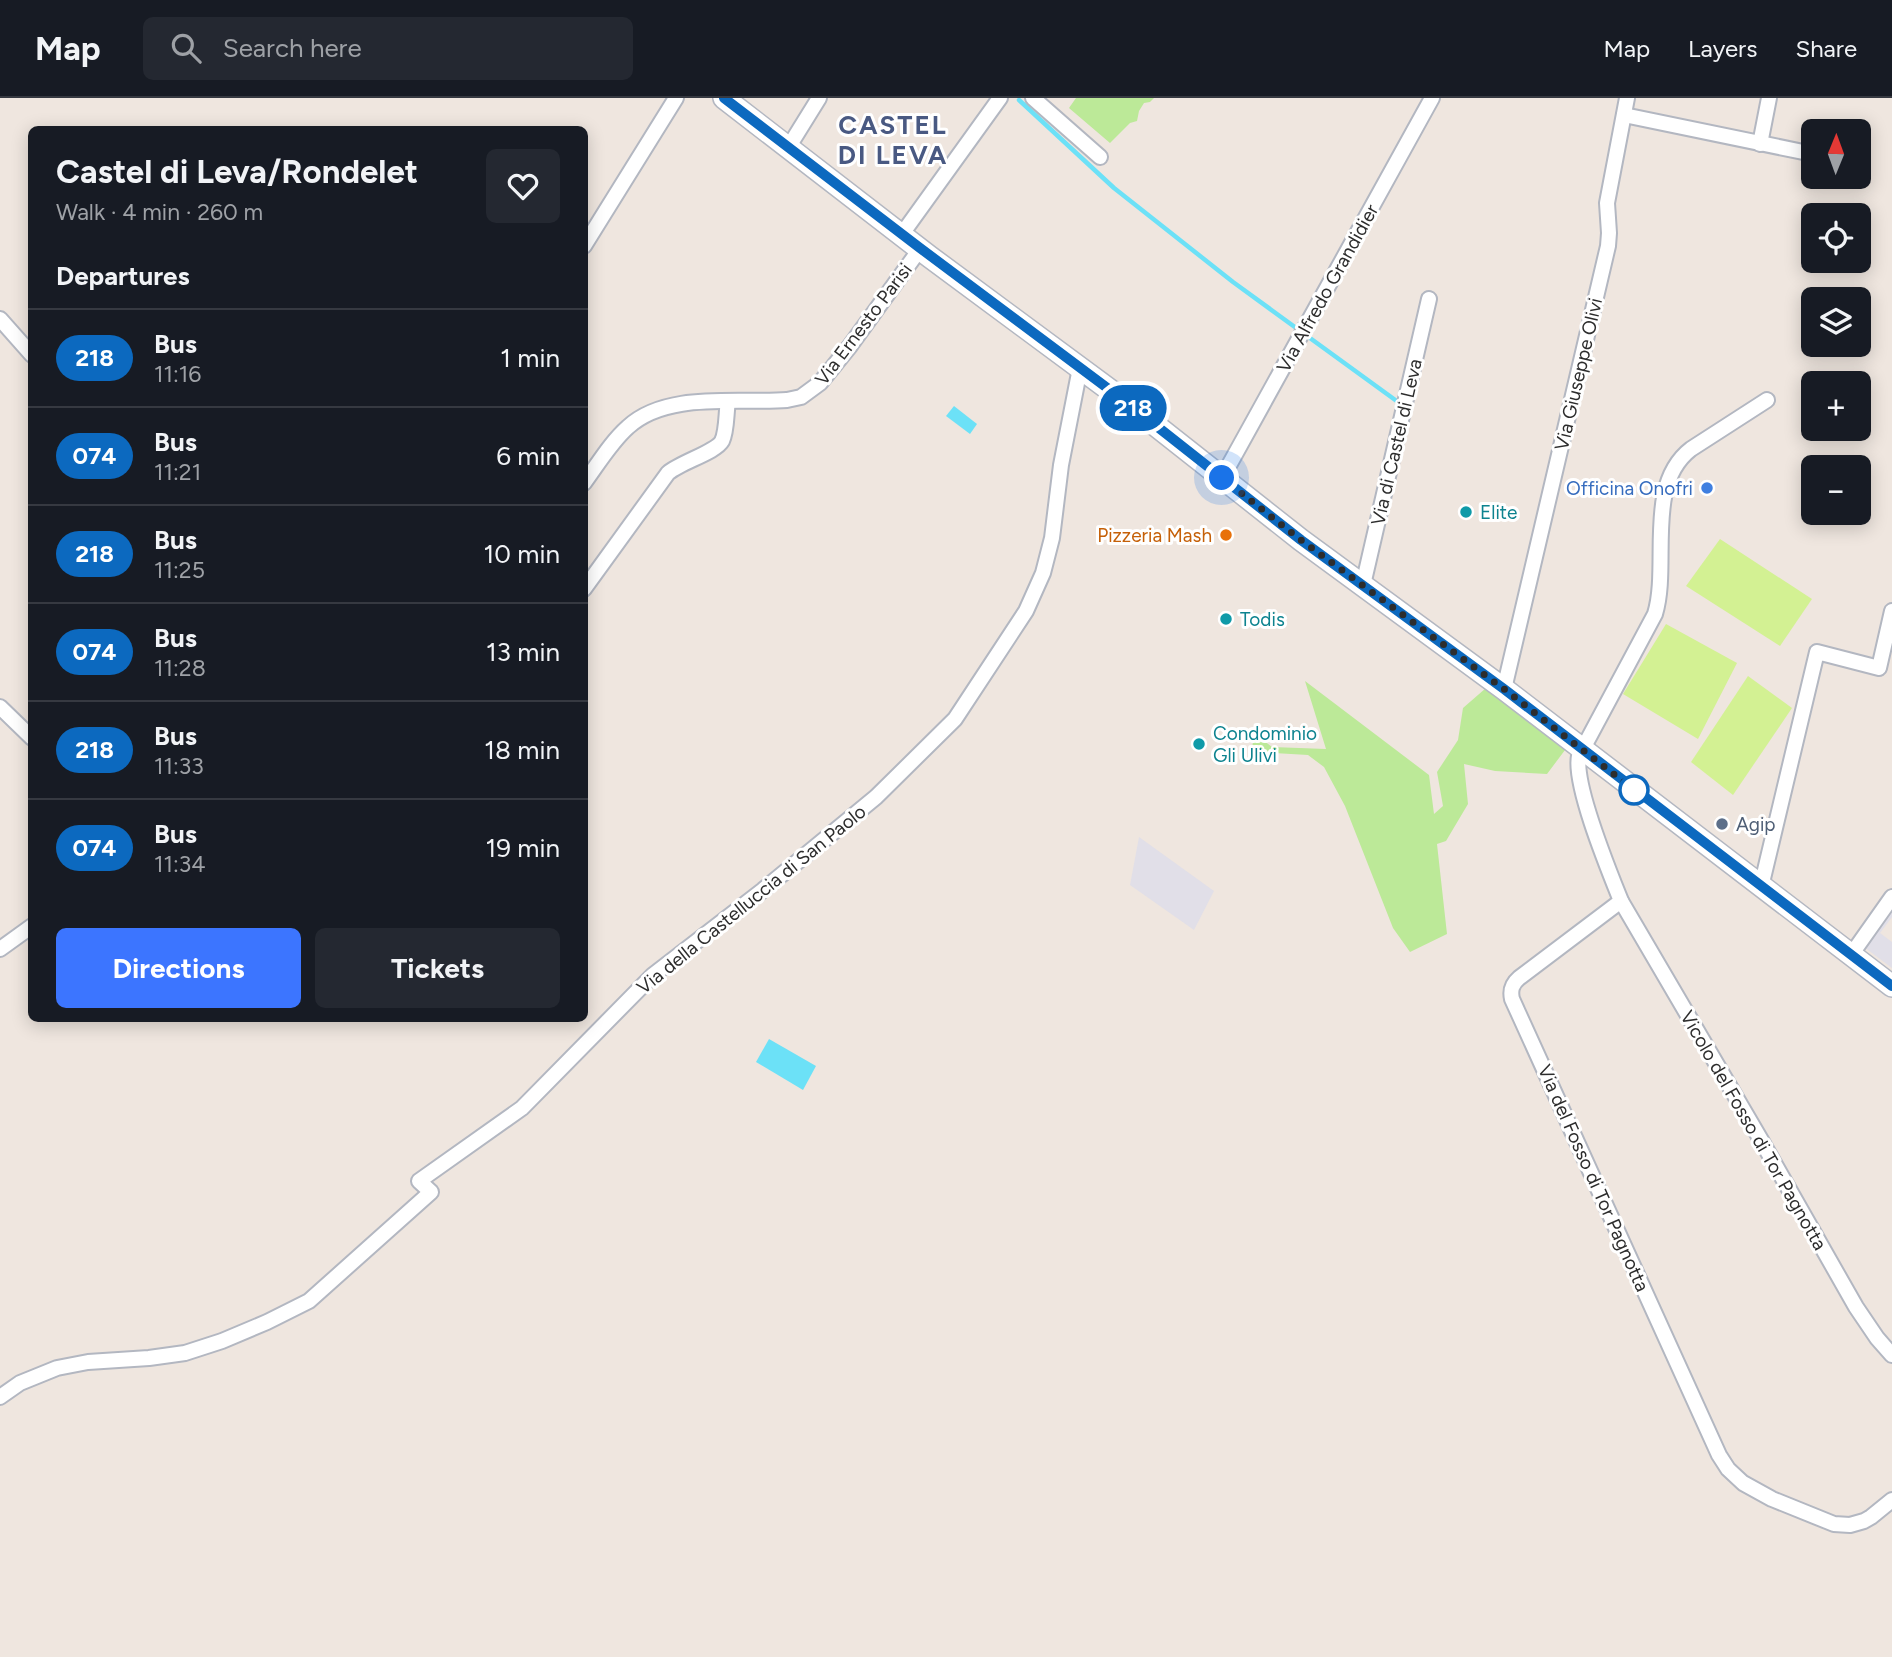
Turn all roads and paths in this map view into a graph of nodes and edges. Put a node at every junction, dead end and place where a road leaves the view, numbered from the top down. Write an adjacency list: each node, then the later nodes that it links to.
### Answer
1 (676, 98): 15 (street)
2 (724, 98): 11 (street)
3 (819, 98): 11 (street)
4 (1000, 98): 14 (street)
5 (1033, 98): 13 (street)
6 (1432, 98): 24 (street, Via Alfredo Grandidier)
7 (1627, 98): 9 (street, Via Giuseppe Olivi)
8 (1769, 98): 10 (street)
9 (1624, 115): 10 (street); 28 (street, Via Giuseppe Olivi)
10 (1760, 144): 12 (street)
11 (788, 148): 14 (street)
12 (1801, 152)
13 (1100, 157)
14 (902, 234): 16 (street)
15 (588, 240)
16 (920, 248): 20 (street); 22 (street, Via Ernesto Parisi)
17 (1429, 299): 26 (street, Via di Castel di Leva)
18 (0, 319): 19 (street)
19 (28, 350)
20 (1080, 368): 24 (street); 40 (street, Via della Castelluccia di San Paolo)
21 (1767, 400): 31 (street)
22 (728, 401): 23 (street, Via Ernesto Parisi); 25 (street)
23 (588, 478)
24 (1222, 478): 26 (street)
25 (588, 583)
26 (1363, 585): 28 (street)
27 (1892, 611): 32 (street)
28 (1504, 689): 31 (street)
29 (0, 707): 30 (street)
30 (28, 734)
31 (1581, 750): 32 (street); 34 (street)
32 (1762, 887): 37 (street)
33 (1892, 897): 37 (street)
34 (1621, 901): 39 (street, Vicolo del Fosso di Tor Pagnotta); 41 (street, Via del Fosso di Tor Pagnotta)
35 (28, 929): 36 (street)
36 (0, 949)
37 (1851, 955): 38 (street)
38 (1892, 986)
39 (1892, 1355)
40 (0, 1397)
41 (1892, 1500)

